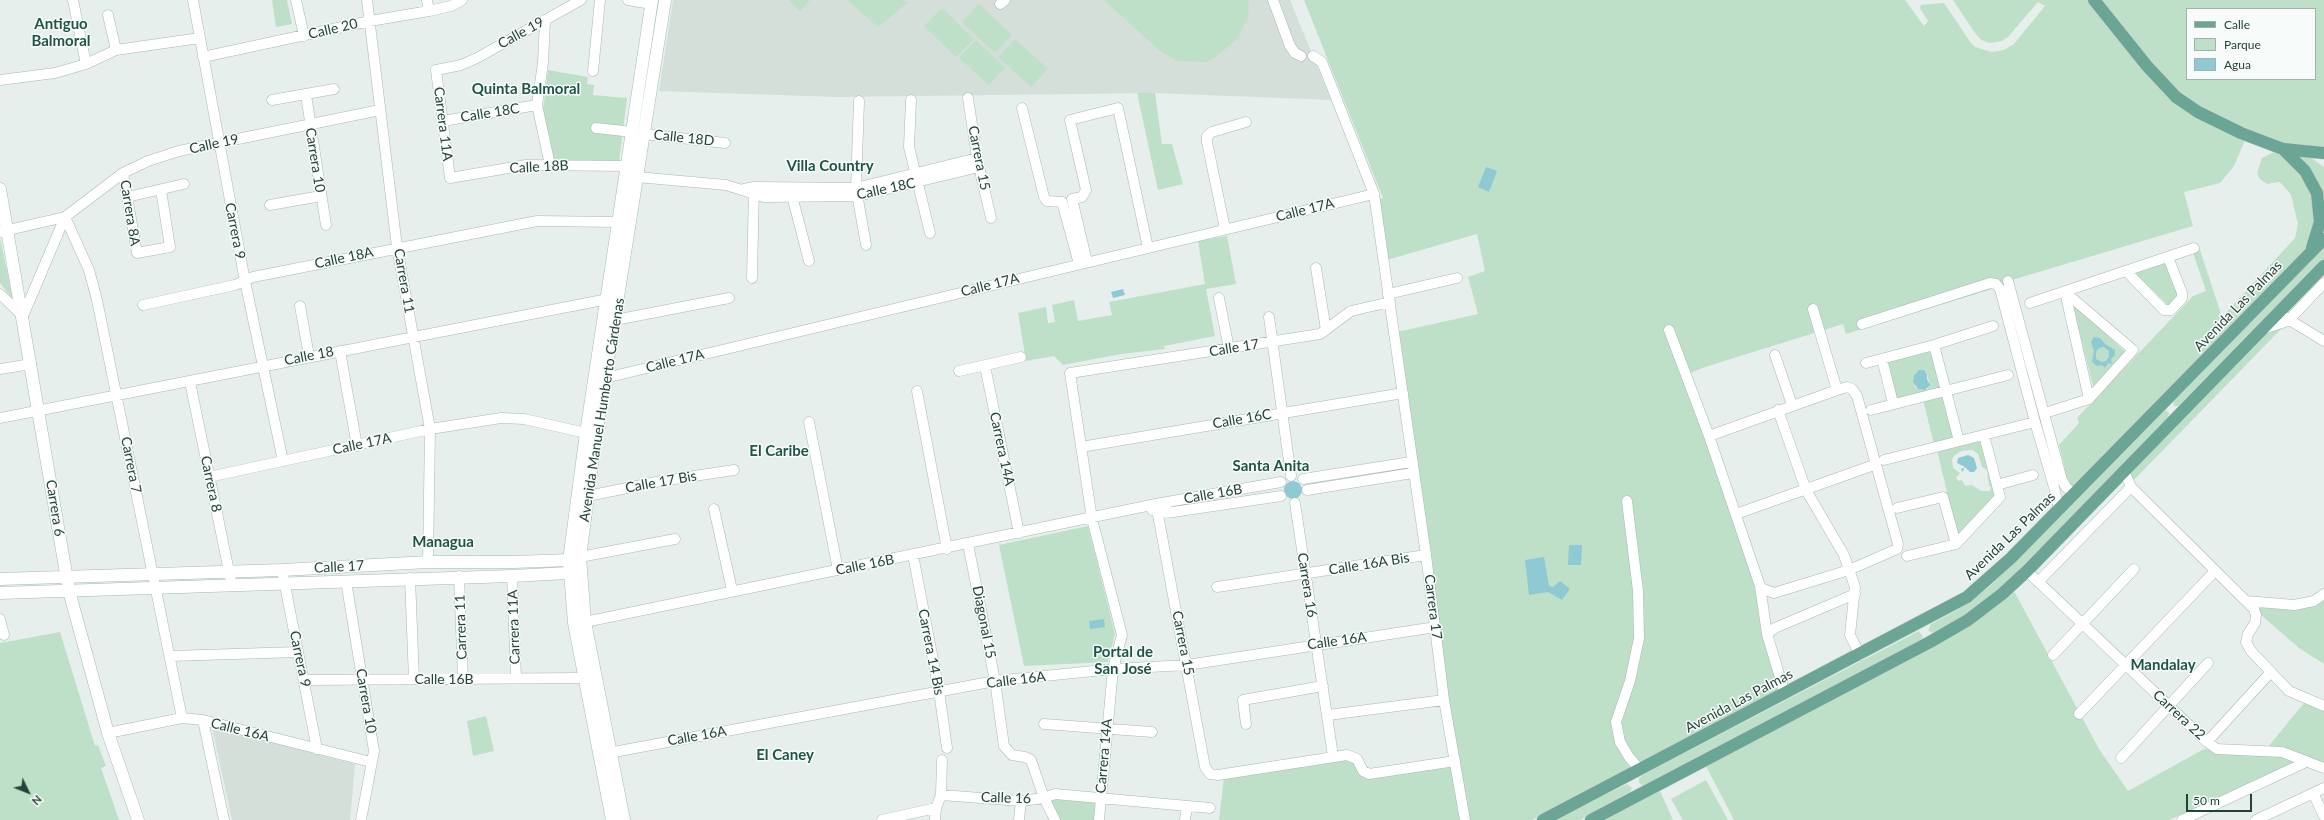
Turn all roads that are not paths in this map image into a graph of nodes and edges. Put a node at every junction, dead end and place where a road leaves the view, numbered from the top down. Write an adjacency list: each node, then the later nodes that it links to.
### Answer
1 (73, 0): 24 (street)
2 (193, 0): 19 (street, Carrera 9)
3 (296, 0): 18 (street)
4 (367, 0): 17 (street, Carrera 11)
5 (427, 0): 14 (street)
6 (462, 0): 14 (street, Calle 20)
7 (581, 0): 16 (street, Calle 19)
8 (600, 0): 26 (street)
9 (628, 0): 13 (street)
10 (665, 0): 41 (street, Avenida Manuel Humberto Cárdenas)
11 (1273, 0): 21 (street)
12 (2094, 0): 44 (main road)
13 (652, 2): 41 (street, Avenida Manuel Humberto Cárdenas)
14 (429, 11): 17 (street, Calle 20)
15 (108, 15): 20 (street)
16 (545, 20): 25 (street, Calle 19); 34 (street)
17 (370, 21): 18 (street, Calle 20); 36 (street, Carrera 11)
18 (304, 36): 23 (street, Calle 20)
19 (200, 38): 20 (street); 23 (street, Carrera 9)
20 (116, 50): 24 (street)
21 (1302, 56)
22 (1313, 56): 61 (street, Carrera 17)
23 (203, 57): 42 (street, Carrera 9)
24 (86, 64): 27 (street)
25 (436, 70): 37 (street, Carrera 11A)
26 (593, 71)
27 (0, 80)
28 (334, 90): 29 (street)
29 (306, 95): 31 (street); 39 (street, Carrera 10)
30 (968, 98): 48 (street, Carrera 15)
31 (272, 100)
32 (911, 100): 54 (street)
33 (859, 101): 60 (street)
34 (537, 105): 37 (street, Calle 18C); 49 (street)
35 (1022, 108): 80 (street)
36 (380, 110): 39 (street, Calle 19); 74 (street, Carrera 11)
37 (443, 121): 53 (street, Carrera 11A)
38 (1246, 122): 69 (street)
39 (310, 126): 42 (street, Calle 19); 62 (street, Carrera 10)
40 (596, 128): 41 (street, Calle 18D)
41 (638, 133): 43 (street, Calle 18D); 50 (street, Avenida Manuel Humberto Cárdenas); 52 (street, Avenida Manuel Humberto Cárdenas)
42 (218, 142): 51 (street, Calle 19); 86 (street, Carrera 9)
43 (725, 143)
44 (2283, 149): 45 (main road); 77 (main road)
45 (2312, 152): 46 (main road); 47 (main road)
46 (2324, 152)
47 (2324, 161)
48 (978, 163): 54 (street, Calle 18C); 66 (street, Carrera 15)
49 (550, 165): 50 (street, Calle 18B); 53 (street, Calle 18B)
50 (628, 166): 67 (street, Avenida Manuel Humberto Cárdenas)
51 (124, 173): 63 (street, Carrera 8A); 65 (street, Calle 19)
52 (638, 177): 58 (street, Calle 18C); 91 (street, Avenida Manuel Humberto Cárdenas)
53 (450, 178)
54 (916, 178): 60 (street, Calle 18C); 71 (street)
55 (184, 184): 57 (street)
56 (0, 189): 70 (street, Carrera 6)
57 (161, 190): 63 (street); 63 (street, Carrera 8A)
58 (751, 190): 59 (street, Calle 18C); 84 (street)
59 (791, 192): 60 (street, Calle 18C); 79 (street)
60 (857, 192): 73 (street)
61 (1374, 194): 69 (street, Calle 17A); 94 (street, Carrera 17)
62 (321, 196): 64 (street); 68 (street, Carrera 10)
63 (127, 197)
64 (270, 205)
65 (65, 217): 70 (street, Calle 19); 101 (street, Calle 19); 134 (street, Carrera 7)
66 (991, 218)
67 (619, 222): 74 (street, Calle 18A); 95 (street, Avenida Manuel Humberto Cárdenas)
68 (326, 225)
69 (1226, 229): 75 (street, Calle 17A)
70 (4, 231): 101 (street, Carrera 6)
71 (930, 233)
72 (2324, 239): 77 (main road, Avenida Las Palmas)
73 (866, 244)
74 (397, 247): 86 (street, Calle 18A); 110 (street, Carrera 11)
75 (1148, 248): 80 (street, Calle 17A); 80 (street)
76 (2194, 248): 78 (street)
77 (2309, 255): 137 (main road, Avenida Las Palmas)
78 (2168, 257): 83 (street); 83 (street)
79 (809, 262)
80 (1083, 263): 128 (street, Calle 17A)
81 (2324, 266): 100 (main road)
82 (1316, 268): 108 (street)
83 (2126, 271): 89 (street)
84 (752, 278)
85 (1458, 278): 94 (street, Calle 17)
86 (245, 281): 97 (street, Calle 18A); 122 (street, Carrera 9)
87 (2008, 281): 143 (street)
88 (2324, 283): 104 (street)
89 (2065, 292): 96 (street); 135 (street); 135 (street)
90 (0, 294): 101 (street)
91 (619, 297): 95 (street, Calle 18); 103 (street, Avenida Manuel Humberto Cárdenas)
92 (729, 298): 103 (street)
93 (1218, 298): 114 (street)
94 (1389, 298): 108 (street, Calle 17); 133 (street, Carrera 17)
95 (606, 299): 110 (street, Calle 18); 149 (street, Avenida Manuel Humberto Cárdenas)
96 (2030, 303)
97 (143, 305)
98 (300, 306): 117 (street)
99 (1813, 309): 130 (street)
100 (2279, 312): 104 (street); 107 (main road)
101 (22, 316): 121 (street, Carrera 6)
102 (1269, 317): 112 (street)
103 (615, 320): 128 (street, Avenida Manuel Humberto Cárdenas)
104 (2288, 320): 107 (street); 111 (street)
105 (1862, 324): 147 (street)
106 (1992, 326): 113 (street)
107 (2262, 329): 144 (main road)
108 (1326, 330): 112 (street, Calle 17)
109 (1669, 330): 151 (street)
110 (414, 336): 115 (street, Calle 18); 148 (street, Carrera 11)
111 (2324, 341)
112 (1271, 342): 114 (street, Calle 17); 142 (street)
113 (1934, 345): 119 (street); 132 (street)
114 (1229, 349): 126 (street, Calle 17)
115 (340, 350): 117 (street, Calle 18); 153 (street)
116 (1775, 355): 138 (street)
117 (309, 356): 122 (street, Calle 18)
118 (1021, 357): 123 (street)
119 (1882, 359): 120 (street); 136 (street)
120 (1866, 363)
121 (31, 364): 124 (street); 141 (street, Carrera 6)
122 (262, 366): 129 (street, Calle 18); 156 (street, Carrera 9)
123 (985, 366): 125 (street); 183 (street, Carrera 14A)
124 (0, 369)
125 (958, 370)
126 (1070, 373): 154 (street, Carrera 14A)
127 (2008, 375): 132 (street)
128 (606, 378): 173 (street, Avenida Manuel Humberto Cárdenas)
129 (190, 382): 134 (street, Calle 18); 164 (street, Carrera 8)
130 (1837, 390): 138 (street); 158 (street)
131 (916, 391): 187 (street)
132 (1946, 391): 136 (street); 152 (street)
133 (1403, 393): 142 (street, Calle 16C); 157 (street, Carrera 17)
134 (117, 396): 141 (street, Calle 18); 201 (street, Carrera 7)
135 (2089, 399): 143 (street)
136 (1893, 404): 140 (street)
137 (2162, 404): 144 (main road); 172 (main road, Avenida Las Palmas)
138 (1792, 405): 139 (street)
139 (1778, 410): 151 (street); 171 (street)
140 (1871, 410)
141 (38, 411): 145 (street, Calle 18); 205 (street, Carrera 6)
142 (1282, 412): 154 (street, Calle 16C); 163 (street)
143 (2045, 413): 172 (street)
144 (2179, 414): 160 (main road)
145 (0, 418)
146 (809, 422): 196 (street)
147 (2035, 422): 150 (street); 180 (street)
148 (430, 429): 149 (street, Calle 17A); 153 (street, Calle 17A); 192 (street, Carrera 11)
149 (586, 433): 191 (street, Avenida Manuel Humberto Cárdenas)
150 (1984, 435): 152 (street); 168 (street)
151 (1709, 436): 181 (street)
152 (1959, 441): 155 (street)
153 (357, 446): 156 (street, Calle 17A)
154 (1081, 447): 182 (street, Carrera 14A)
155 (1884, 460)
156 (283, 461): 164 (street, Calle 17A)
157 (1411, 462): 161 (street, Carrera 17); 165 (street)
158 (1874, 465): 171 (street); 197 (street)
159 (734, 470): 173 (street, Calle 17 Bis)
160 (2124, 471): 167 (main road); 169 (street)
161 (1413, 473): 170 (street); 189 (street, Carrera 17)
162 (2033, 475): 168 (street)
163 (1291, 476): 165 (street); 166 (street)
164 (209, 477): 194 (street, Carrera 8)
165 (1303, 479): 170 (street)
166 (1281, 482): 174 (street); 177 (street, Calle 16B)
167 (2114, 482): 169 (street); 198 (main road)
168 (1997, 485): 186 (street)
169 (2130, 486): 200 (street); 209 (street)
170 (1307, 490): 176 (street)
171 (1806, 490): 181 (street); 197 (street)
172 (2074, 494): 180 (main road, Avenida Las Palmas)
173 (588, 496): 191 (street, Avenida Manuel Humberto Cárdenas)
174 (1281, 496): 176 (street); 177 (street, Calle 16B)
175 (1627, 501): 272 (street)
176 (1295, 503): 202 (street, Carrera 16)
177 (1157, 508): 182 (street, Calle 16B); 235 (street, Carrera 15)
178 (1897, 508): 186 (street)
179 (714, 509): 215 (street)
180 (2059, 511): 223 (main road, Avenida Las Palmas)
181 (1736, 514): 213 (street)
182 (1092, 519): 183 (street, Calle 16B); 237 (street, Carrera 14A)
183 (1019, 533): 185 (street, Calle 16B)
184 (675, 539): 191 (street, Calle 17)
185 (968, 544): 187 (street, Calle 16B); 245 (street, Diagonal 15)
186 (1956, 544): 190 (street)
187 (947, 549): 188 (street, Calle 16B)
188 (913, 555): 196 (street, Calle 16B); 247 (street, Carrera 14 Bis)
189 (1426, 555): 202 (street, Calle 16A Bis); 225 (street, Carrera 17)
190 (1907, 556)
191 (574, 558): 192 (street, Calle 17); 199 (street, Avenida Manuel Humberto Cárdenas)
192 (428, 562): 195 (street, Calle 17)
193 (2134, 568): 224 (street)
194 (229, 570): 195 (street, Calle 17); 201 (street, Calle 17); 212 (street, Carrera 8)
195 (282, 570): 210 (street, Carrera 9)
196 (838, 570): 215 (street, Calle 16B)
197 (1849, 570): 213 (street); 218 (street)
198 (2027, 571): 209 (street, Carrera 22); 228 (main road)
199 (574, 572): 204 (street, Calle 17); 222 (street, Avenida Manuel Humberto Cárdenas); 241 (street, Avenida Manuel Humberto Cárdenas)
200 (2215, 572): 220 (street); 236 (street)
201 (152, 573): 205 (street, Calle 17); 211 (street, Carrera 7)
202 (1305, 575): 214 (street, Calle 16A Bis); 229 (street, Carrera 16)
203 (459, 576): 204 (street, Calle 17); 206 (street, Calle 17); 243 (street, Carrera 11)
204 (512, 576): 239 (street, Carrera 11A)
205 (66, 577): 207 (street, Calle 17); 216 (street, Carrera 6)
206 (410, 578): 208 (street, Calle 17); 242 (street)
207 (0, 579)
208 (346, 581): 210 (street, Calle 17); 240 (street, Carrera 10)
209 (2038, 582): 224 (street, Carrera 22)
210 (284, 584): 212 (street, Calle 17); 230 (street, Carrera 9)
211 (155, 586): 212 (street, Calle 17); 216 (street, Calle 17); 233 (street, Carrera 7)
212 (232, 586)
213 (1760, 586): 226 (street)
214 (1218, 587)
215 (732, 590): 222 (street, Calle 16B)
216 (69, 591): 217 (street, Calle 17); 260 (street, Carrera 6)
217 (0, 593)
218 (1855, 594): 226 (street); 231 (street)
219 (2324, 594): 220 (street)
220 (2246, 601): 238 (street)
221 (0, 620): 227 (street)
222 (585, 622): 264 (street, Avenida Manuel Humberto Cárdenas)
223 (1921, 623): 228 (main road); 231 (main road, Avenida Las Palmas)
224 (2083, 623): 232 (street); 236 (street, Carrera 22)
225 (1436, 627): 229 (street, Calle 16A); 249 (street, Carrera 17)
226 (1767, 634): 248 (street)
227 (4, 635)
228 (1930, 642): 275 (main road)
229 (1317, 644): 235 (street, Calle 16A); 246 (street, Carrera 16)
230 (298, 652): 233 (street); 244 (street, Carrera 9)
231 (1860, 655): 248 (main road, Avenida Las Palmas)
232 (2053, 655)
233 (170, 656): 254 (street, Carrera 7)
234 (2208, 663): 250 (street)
235 (1187, 665): 237 (street, Calle 16A); 265 (street, Carrera 15)
236 (2126, 665): 250 (street, Carrera 22); 252 (street)
237 (1113, 668): 245 (street, Calle 16A); 258 (street, Carrera 14A)
238 (2270, 673): 251 (street); 261 (street)
239 (516, 677): 241 (street, Calle 16B); 243 (street, Calle 16B)
240 (361, 678): 242 (street, Calle 16B); 244 (street, Calle 16B); 269 (street, Carrera 10)
241 (583, 678): 264 (street, Avenida Manuel Humberto Cárdenas)
242 (414, 679): 243 (street, Calle 16B)
243 (463, 679)
244 (305, 680): 263 (street, Carrera 9)
245 (995, 682): 247 (street, Calle 16A); 277 (street, Diagonal 15)
246 (1323, 686): 253 (street, Carrera 16); 257 (street)
247 (939, 691): 262 (street, Carrera 14 Bis); 264 (street, Calle 16A)
248 (1785, 694): 272 (main road, Avenida Las Palmas)
249 (1444, 700): 253 (street); 268 (street, Carrera 17)
250 (2169, 706): 261 (street, Carrera 22); 266 (street)
251 (2324, 706)
252 (2080, 714)
253 (1328, 715): 265 (street, Carrera 16)
254 (182, 718): 255 (street, Calle 16A); 260 (street, Calle 16A)
255 (203, 720): 263 (street, Calle 16A); 287 (street)
256 (1044, 724): 258 (street)
257 (1246, 724)
258 (1107, 730): 259 (street); 278 (street, Carrera 14A)
259 (1152, 732)
260 (108, 733): 286 (street, Carrera 6)
261 (2208, 742): 270 (street, Carrera 22)
262 (947, 748)
263 (317, 749): 269 (street, Calle 16A)
264 (604, 754): 289 (street, Avenida Manuel Humberto Cárdenas); 290 (street, Avenida Manuel Humberto Cárdenas)
265 (1333, 756): 268 (street)
266 (2121, 758)
267 (942, 760): 276 (street)
268 (1454, 761): 296 (street, Carrera 17)
269 (371, 762): 288 (street, Carrera 10)
270 (2306, 762): 271 (street, Carrera 22); 299 (street)
271 (2324, 768)
272 (1635, 773): 275 (main road); 297 (main road, Avenida Las Palmas)
273 (2324, 788): 274 (street)
274 (2313, 793): 283 (street); 285 (street)
275 (1642, 794): 298 (main road)
276 (941, 795): 279 (street, Calle 16); 281 (street)
277 (1044, 798): 278 (street, Calle 16); 279 (street, Calle 16); 284 (street, Diagonal 15)
278 (1100, 800): 280 (street, Calle 16); 294 (street, Carrera 14A)
279 (1021, 801): 293 (street)
280 (1187, 806): 282 (street, Calle 16); 295 (street)
281 (936, 808): 291 (street); 292 (street)
282 (1210, 808)
283 (2324, 816)
284 (1052, 818)
285 (2261, 819)
286 (138, 820)
287 (224, 820)
288 (361, 820)
289 (612, 820)
290 (624, 820)
291 (882, 820)
292 (935, 820)
293 (1019, 820)
294 (1099, 820)
295 (1185, 820)
296 (1465, 820)
297 (1543, 820)
298 (1591, 820)
299 (2182, 820)

